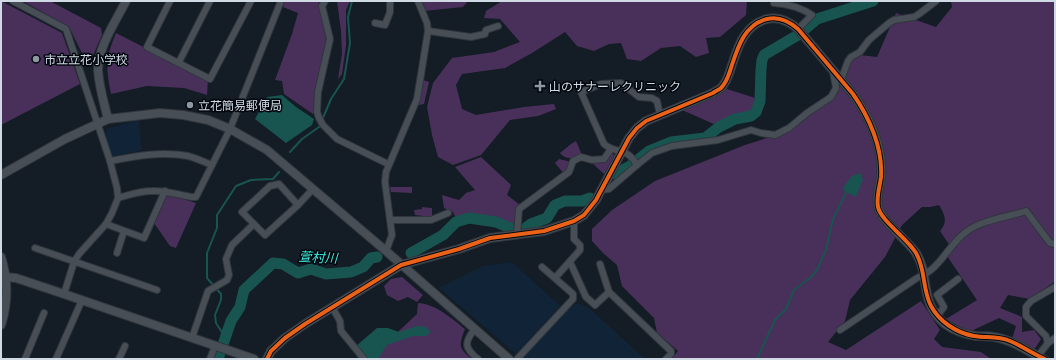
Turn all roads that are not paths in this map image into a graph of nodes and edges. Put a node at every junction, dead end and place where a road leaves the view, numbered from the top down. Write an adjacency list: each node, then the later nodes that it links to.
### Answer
1 (13, 1): 21 (street)
2 (126, 1): 20 (street)
3 (170, 1): 16 (street)
4 (210, 1): 16 (street)
5 (251, 1): 16 (street)
6 (281, 1): 22 (street)
7 (325, 1): 26 (street)
8 (390, 1): 12 (street)
9 (418, 1): 14 (street)
10 (936, 1): 18 (street)
11 (774, 3): 15 (street)
12 (375, 23)
13 (498, 26): 14 (street)
14 (428, 31): 26 (street)
15 (801, 32): 17 (street); 19 (street)
16 (179, 62)
17 (833, 72): 18 (street); 28 (street)
18 (841, 80): 52 (street)
19 (660, 115): 23 (street); 24 (street)
20 (108, 119): 21 (street); 22 (street)
21 (97, 124): 25 (street); 29 (street)
22 (230, 129): 27 (street); 30 (street)
23 (611, 149): 24 (street); 41 (street)
24 (622, 150): 28 (street); 31 (street)
25 (110, 161): 27 (street); 33 (street)
26 (388, 164): 36 (street)
27 (212, 165): 32 (street)
28 (637, 165): 31 (street)
29 (1, 175)
30 (313, 189): 34 (street); 44 (street)
31 (602, 190): 37 (street)
32 (165, 191): 33 (street); 40 (street)
33 (118, 198): 38 (street)
34 (298, 205): 39 (street); 39 (street)
35 (448, 213): 36 (street)
36 (390, 220): 44 (street)
37 (574, 221): 41 (street); 48 (street)
38 (106, 224): 40 (street); 47 (street)
39 (254, 224): 67 (street)
40 (124, 231): 45 (street)
41 (517, 232): 50 (street)
42 (1055, 244): 52 (street)
43 (35, 248): 47 (street)
44 (386, 251): 50 (street)
45 (117, 253)
46 (1, 257): 53 (street)
47 (74, 262): 57 (street); 59 (street)
48 (570, 262): 54 (street); 58 (street)
49 (600, 264): 58 (street)
50 (401, 265): 61 (street); 65 (street)
51 (542, 267): 54 (street)
52 (924, 275): 63 (street); 66 (street)
53 (5, 277): 59 (street); 64 (street)
54 (555, 278): 82 (street)
55 (958, 279): 63 (street)
56 (1055, 287): 69 (street)
57 (157, 290)
58 (608, 292): 83 (street)
59 (64, 294): 60 (street)
60 (82, 300): 67 (street); 74 (street)
61 (332, 307): 78 (street); 79 (street)
62 (44, 313): 73 (street)
63 (937, 316): 72 (street)
64 (1, 325)
65 (475, 329): 80 (street); 81 (street)
66 (840, 330)
67 (192, 338): 71 (street)
68 (1055, 338): 69 (street)
69 (1048, 343): 72 (street)
70 (124, 346): 75 (street)
71 (215, 346): 76 (street); 77 (street)
72 (1040, 358)
73 (25, 359)
74 (56, 359)
75 (119, 359)
76 (210, 359)
77 (254, 359)
78 (267, 359)
79 (364, 359)
80 (478, 359)
81 (509, 359)
82 (517, 359)
83 (666, 359)

